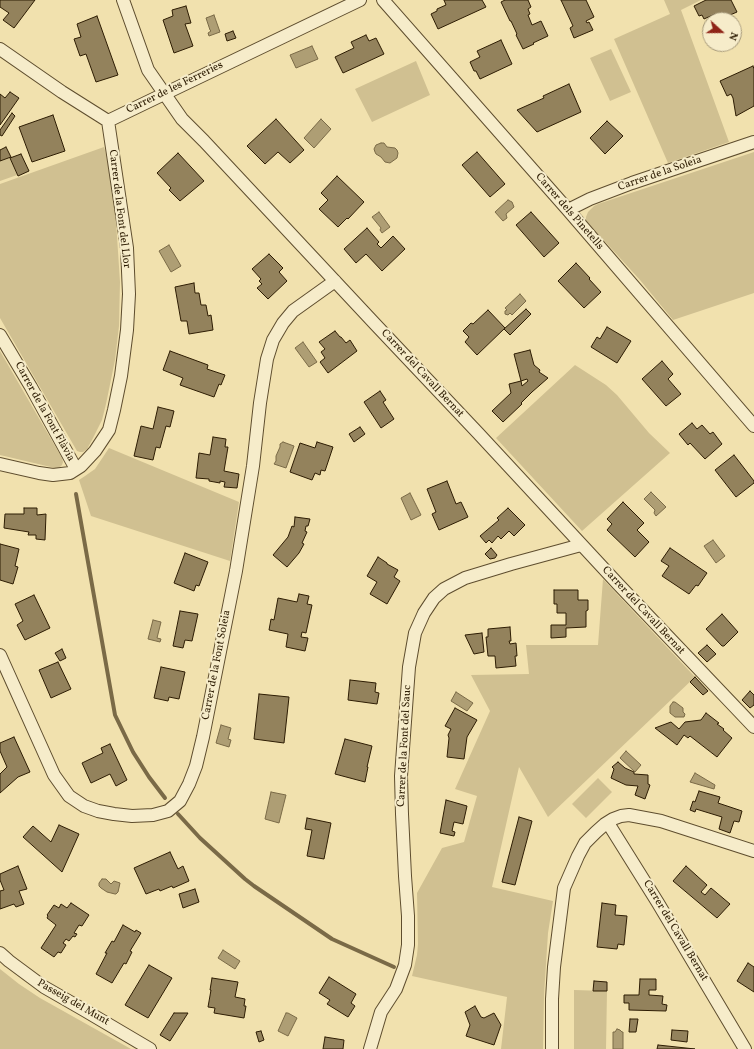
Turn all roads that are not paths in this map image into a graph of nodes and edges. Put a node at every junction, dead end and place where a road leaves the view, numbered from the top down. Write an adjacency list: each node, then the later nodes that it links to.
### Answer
1 (123, 0): 5 (street, Carrer del Cavall Bernat)
2 (360, 0): 5 (street, Carrer de les Ferreries)
3 (382, 0): 8 (street, Carrer dels Pinetells)
4 (0, 49): 6 (street)
5 (164, 94): 6 (street, Carrer de les Ferreries); 9 (street, Carrer del Cavall Bernat)
6 (108, 121): 13 (street, Carrer de la Font del Llor)
7 (754, 142): 8 (street, Carrer de la Soleia)
8 (568, 210): 11 (street, Carrer dels Pinetells)
9 (335, 281): 14 (street, Carrer del Cavall Bernat); 15 (street, Carrer de la Font Soleia)
10 (0, 335): 13 (street, Carrer de la Font Flàvia)
11 (754, 426)
12 (0, 464): 13 (street, Carrer de la Font del Llor)
13 (76, 469)
14 (582, 545): 16 (street, Carrer del Cavall Bernat); 21 (street, Carrer de la Font del Sauc)
15 (0, 655)
16 (754, 727)
17 (608, 823): 18 (street); 22 (street); 23 (street, Carrer del Cavall Bernat)
18 (754, 851)
19 (0, 953): 20 (street, Passeig del Munt)
20 (150, 1049)
21 (370, 1049)
22 (552, 1049)
23 (745, 1049)

